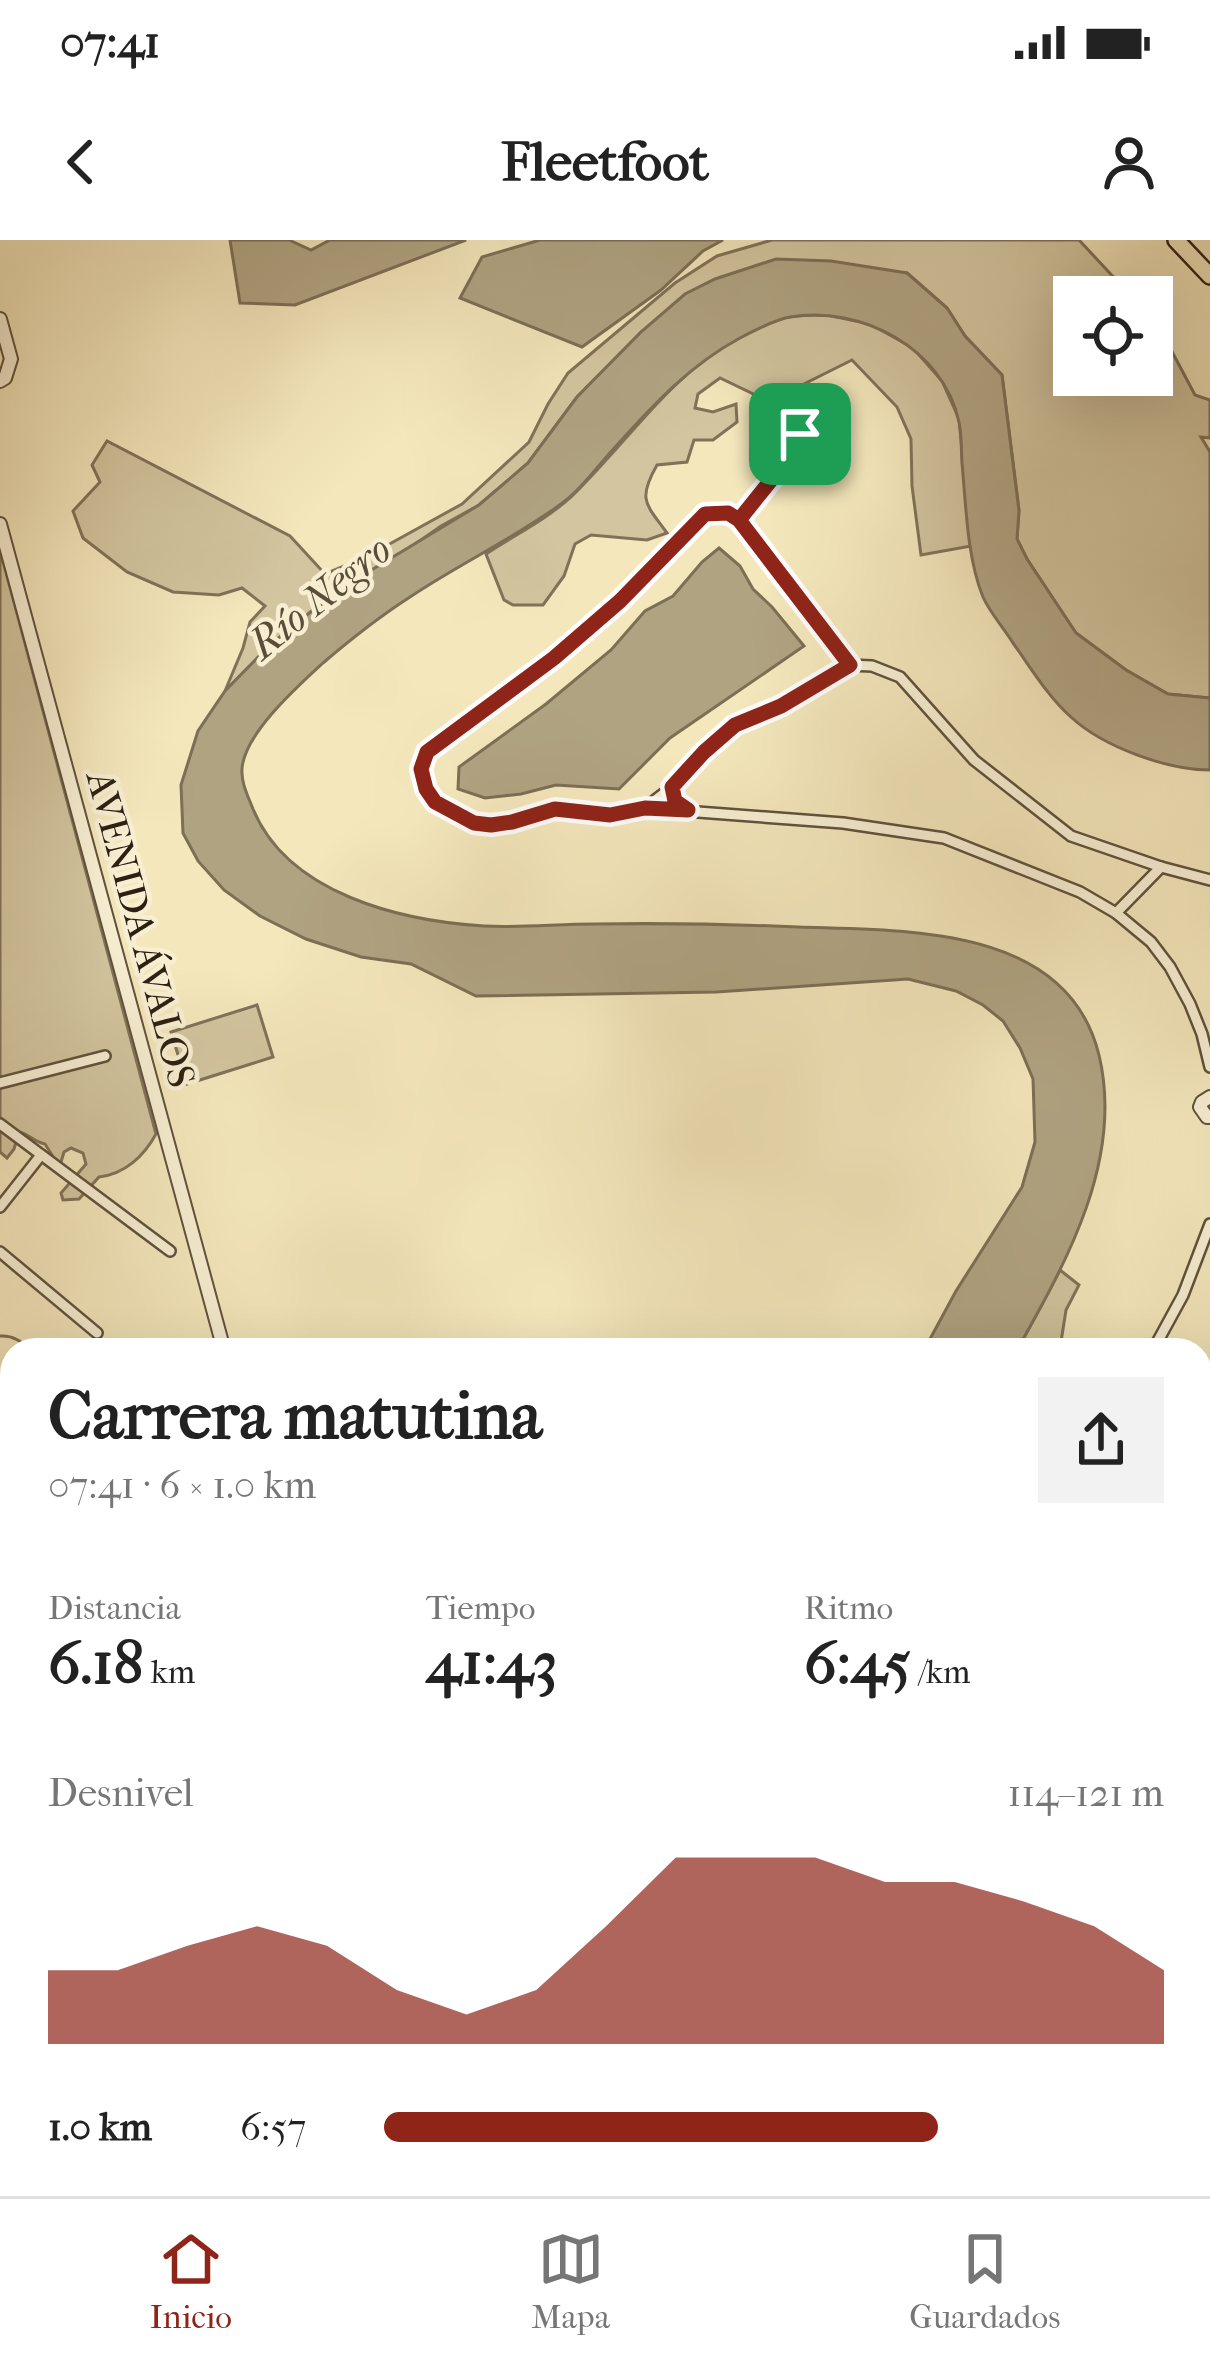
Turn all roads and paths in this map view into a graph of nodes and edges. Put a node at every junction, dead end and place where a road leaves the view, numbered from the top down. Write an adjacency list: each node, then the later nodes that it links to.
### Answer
1 (1176, 240): 2 (main road)
2 (1210, 276)
3 (0, 319): 4 (street)
4 (0, 381)
5 (784, 464): 6 (street)
6 (739, 520): 8 (street); 10 (street)
7 (0, 524): 27 (street, AVENIDA ÁVALOS)
8 (850, 665): 9 (street); 12 (street)
9 (672, 787): 10 (street); 11 (street)
10 (645, 808): 11 (street)
11 (688, 810): 14 (street)
12 (1161, 868): 13 (street); 14 (street)
13 (1210, 880)
14 (1116, 913): 16 (street)
15 (105, 1056): 17 (street)
16 (1210, 1067)
17 (0, 1083)
18 (1210, 1097): 19 (street)
19 (1210, 1117)
20 (0, 1124): 21 (street)
21 (41, 1155): 22 (street); 24 (street)
22 (0, 1208)
23 (1210, 1224): 28 (street)
24 (170, 1251)
25 (0, 1252): 26 (street)
26 (98, 1333)
27 (221, 1338)
28 (1160, 1338)

